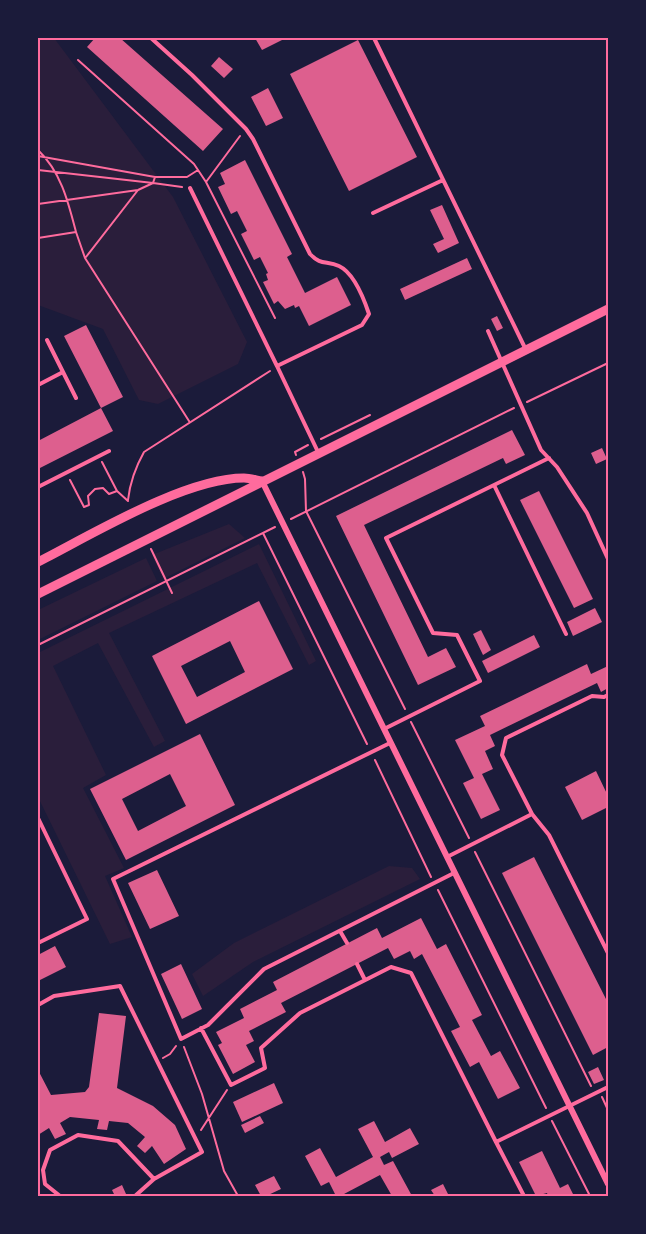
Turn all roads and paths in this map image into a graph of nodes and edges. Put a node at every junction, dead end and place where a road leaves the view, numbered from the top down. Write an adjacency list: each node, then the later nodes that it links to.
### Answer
1 (151, 38): 3 (lane)
2 (374, 38): 11 (lane)
3 (246, 129): 12 (path); 28 (lane)
4 (38, 150): 6 (path)
5 (38, 156): 6 (path)
6 (44, 157): 9 (path); 10 (path)
7 (38, 170): 9 (path)
8 (198, 170): 10 (path)
9 (56, 172): 13 (path); 16 (path)
10 (155, 177): 13 (path)
11 (443, 180): 18 (lane); 25 (lane)
12 (206, 182)
13 (153, 183): 14 (path); 15 (path)
14 (190, 188): 28 (lane)
15 (138, 190): 16 (path); 21 (path)
16 (68, 200): 17 (path); 19 (path)
17 (38, 204)
18 (373, 213)
19 (76, 232): 20 (path); 21 (path)
20 (38, 238)
21 (85, 258): 33 (path)
22 (609, 309): 25 (street)
23 (488, 332): 26 (lane)
24 (47, 340): 29 (lane)
25 (526, 350): 26 (street)
26 (502, 362): 32 (lane); 36 (street)
27 (609, 363): 32 (path)
28 (277, 366): 33 (path); 36 (lane)
29 (63, 372): 30 (lane); 31 (lane)
30 (38, 385)
31 (76, 398)
32 (521, 405): 38 (lane); 45 (path)
33 (189, 422): 44 (path)
34 (109, 450): 37 (lane)
35 (295, 452): 39 (path)
36 (319, 453): 39 (street)
37 (99, 456): 40 (lane); 40 (path)
38 (549, 458): 42 (lane); 48 (lane)
39 (299, 463): 41 (street); 45 (path)
40 (66, 473): 43 (lane)
41 (262, 481): 46 (street); 49 (street); 50 (street)
42 (494, 485): 51 (lane); 54 (lane)
43 (38, 487)
44 (128, 500)
45 (306, 511): 46 (path); 54 (path)
46 (283, 523): 47 (path); 55 (street)
47 (262, 533): 52 (path); 57 (path)
48 (609, 559)
49 (38, 562)
50 (38, 594)
51 (566, 634)
52 (38, 645)
53 (609, 695): 58 (lane)
54 (408, 717): 55 (lane); 60 (path)
55 (383, 729): 56 (street)
56 (390, 743): 57 (lane); 61 (street)
57 (371, 753): 63 (path); 72 (lane)
58 (532, 814): 60 (lane); 67 (lane)
59 (38, 818): 65 (lane)
60 (472, 845): 61 (lane); 76 (path)
61 (446, 858): 62 (street)
62 (454, 873): 63 (lane); 77 (street)
63 (434, 882): 64 (lane); 79 (path)
64 (340, 930): 66 (lane); 71 (lane)
65 (38, 943)
66 (347, 943)
67 (609, 953)
68 (357, 964): 69 (lane)
69 (365, 980): 74 (lane); 82 (lane)
70 (38, 1005): 73 (lane)
71 (201, 1028): 72 (lane); 74 (lane)
72 (181, 1039): 73 (path); 80 (path)
73 (157, 1061): 81 (lane)
74 (231, 1085): 80 (path)
75 (609, 1087): 76 (lane)
76 (597, 1093): 77 (lane); 78 (path)
77 (570, 1106): 79 (lane); 84 (street)
78 (609, 1110)
79 (550, 1116): 82 (lane); 89 (path)
80 (209, 1117): 81 (path); 87 (path)
81 (195, 1138): 83 (lane)
82 (496, 1142): 88 (lane)
83 (154, 1179): 85 (lane); 86 (lane)
84 (609, 1184)
85 (60, 1197)
86 (135, 1197)
87 (238, 1197)
88 (524, 1197)
89 (590, 1197)

